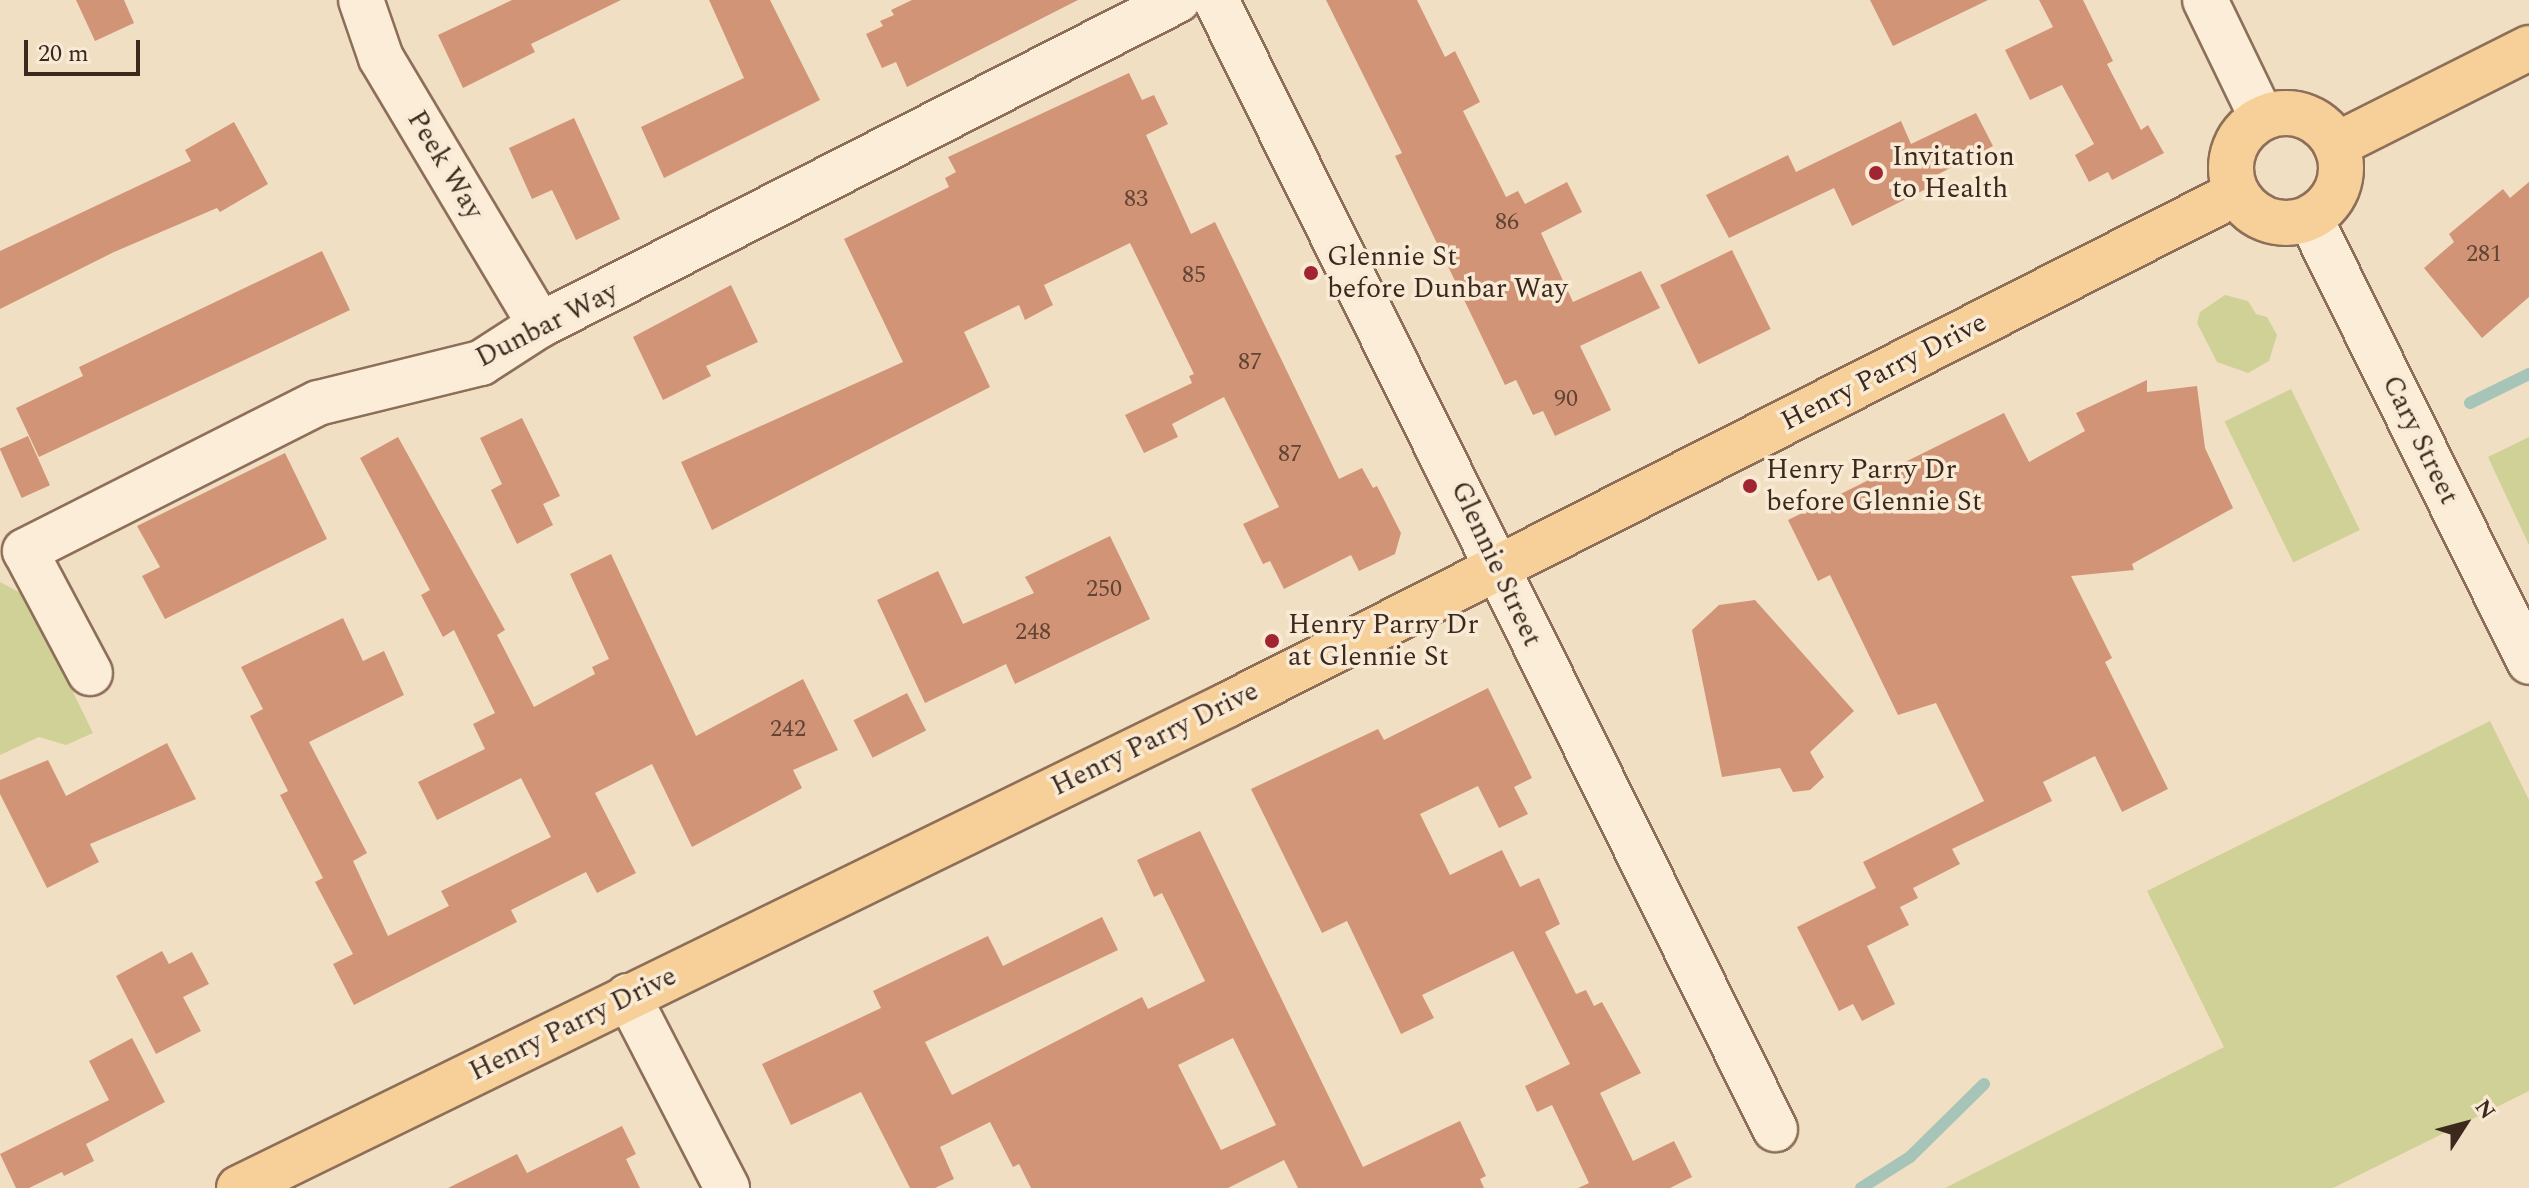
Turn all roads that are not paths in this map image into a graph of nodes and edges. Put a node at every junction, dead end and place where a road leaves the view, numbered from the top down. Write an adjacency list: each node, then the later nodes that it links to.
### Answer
1 (361, 0): 10 (street, Peek Way)
2 (1178, 0): 10 (street, Dunbar Way)
3 (1216, 0): 11 (street, Glennie Street)
4 (2205, 0): 6 (street)
5 (2529, 48): 7 (main road)
6 (2262, 118): 7 (main road); 8 (main road)
7 (2336, 145): 9 (main road)
8 (2237, 193): 9 (main road); 11 (main road, Henry Parry Drive)
9 (2310, 218): 12 (street, Cary Street)
10 (540, 325): 13 (street, Dunbar Way)
11 (1498, 568): 14 (main road, Henry Parry Drive); 15 (street, Glennie Street)
12 (2529, 662)
13 (90, 673)
14 (628, 996): 16 (main road, Henry Parry Drive); 17 (street)
15 (1775, 1129)
16 (239, 1188)
17 (727, 1188)

